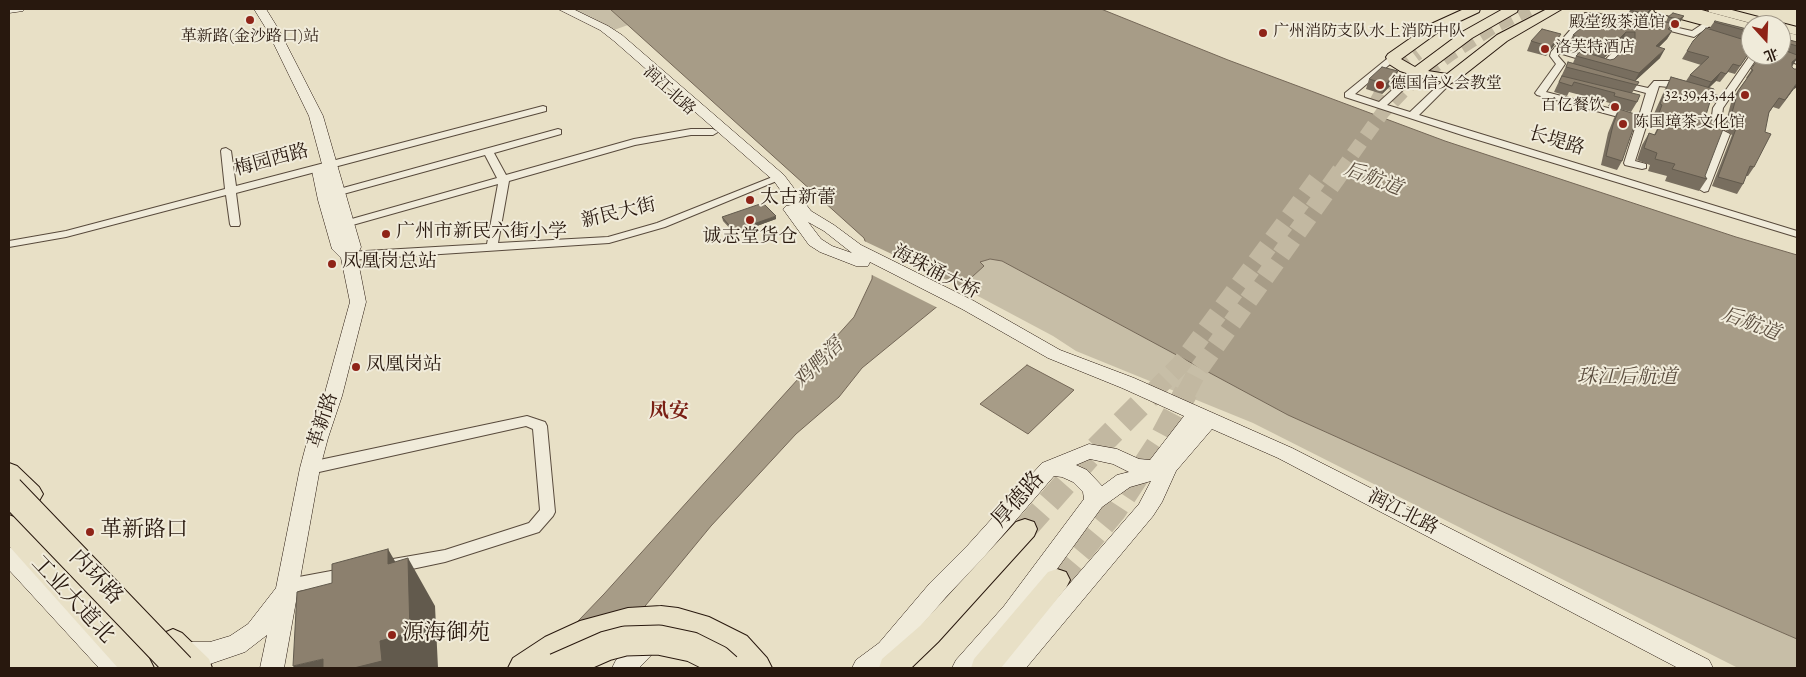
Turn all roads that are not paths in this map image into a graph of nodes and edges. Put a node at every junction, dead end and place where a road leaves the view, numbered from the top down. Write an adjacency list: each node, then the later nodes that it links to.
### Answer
1 (19, 9): 15 (street)
2 (250, 9): 40 (street, 革新路)
3 (260, 9): 40 (street, 革新路)
4 (552, 9): 36 (street, 润江北路)
5 (564, 9): 42 (street, 润江北路)
6 (1474, 9): 24 (main road)
7 (1489, 9): 23 (main road)
8 (1512, 9): 26 (main road)
9 (1546, 9): 27 (main road)
10 (1556, 9): 27 (main road)
11 (1660, 9): 19 (main road)
12 (1682, 9): 18 (highway)
13 (1700, 9): 17 (highway)
14 (1714, 9): 16 (main road)
15 (9, 10)
16 (1741, 16)
17 (1741, 21)
18 (1741, 25)
19 (1704, 29): 20 (main road); 22 (street)
20 (1741, 33)
21 (1626, 44): 22 (street)
22 (1558, 50): 34 (street)
23 (1418, 53)
24 (1393, 57): 26 (main road); 31 (street, 长堤路)
25 (1747, 65): 30 (street)
26 (1417, 72): 27 (main road); 31 (street)
27 (1451, 72): 33 (street)
28 (1606, 79): 29 (street)
29 (1652, 92): 30 (street); 34 (street)
30 (1723, 101): 43 (street)
31 (1380, 106): 33 (street, 长堤路)
32 (543, 109): 40 (street, 梅园西路)
33 (1412, 116): 48 (street, 长堤路)
34 (1642, 120): 39 (street)
35 (558, 132): 38 (street)
36 (713, 132): 41 (street); 42 (street, 润江北路)
37 (226, 151): 44 (street)
38 (488, 151): 41 (street); 45 (street)
39 (1642, 166)
40 (324, 167): 44 (street, 梅园西路); 45 (street, 革新路); 51 (street, 革新路)
41 (504, 180): 47 (street); 50 (street)
42 (778, 183): 50 (street, 新民大街); 52 (street, 海珠涌大桥)
43 (1704, 189)
44 (231, 191): 46 (street); 49 (street, 梅园西路)
45 (336, 193): 47 (street, 革新路)
46 (235, 224)
47 (345, 224): 51 (street, 革新路)
48 (1797, 235)
49 (9, 244)
50 (492, 247): 51 (street, 新民大街)
51 (349, 256): 55 (street, 革新路)
52 (1094, 376): 53 (street, 润江北路)
53 (1199, 421): 54 (street); 56 (street); 90 (street, 润江北路); 91 (street, 润江北路)
54 (1168, 467): 59 (street); 89 (street)
55 (310, 468): 67 (street); 71 (street, 革新路)
56 (1049, 468): 59 (street, 厚德路); 85 (street, 厚德路)
57 (9, 472): 64 (main road)
58 (9, 490): 73 (highway, 内环路, bridge)
59 (1095, 501): 87 (street)
60 (9, 508): 66 (street)
61 (9, 527): 76 (highway, 内环路)
62 (1026, 529): 86 (main road)
63 (9, 533): 66 (main road, 工业大道北)
64 (77, 541): 66 (street); 69 (main road)
65 (9, 556): 66 (street)
66 (43, 568): 72 (main road, 工业大道北)
67 (380, 568)
68 (362, 572): 71 (street)
69 (112, 578): 72 (street); 73 (main road)
70 (1057, 580): 88 (main road)
71 (288, 586): 73 (street); 78 (street, 革新路)
72 (77, 604): 74 (street); 75 (main road, 工业大道北); 77 (street)
73 (188, 663): 77 (street)
74 (114, 668)
75 (133, 668)
76 (138, 668)
77 (163, 668)
78 (272, 668)
79 (524, 668): 84 (highway)
80 (556, 668): 82 (highway, bridge)
81 (624, 668): 83 (street)
82 (727, 668)
83 (735, 668)
84 (756, 668)
85 (864, 668)
86 (892, 668)
87 (964, 668)
88 (984, 668)
89 (1011, 668)
90 (1675, 668)
91 (1702, 668)

